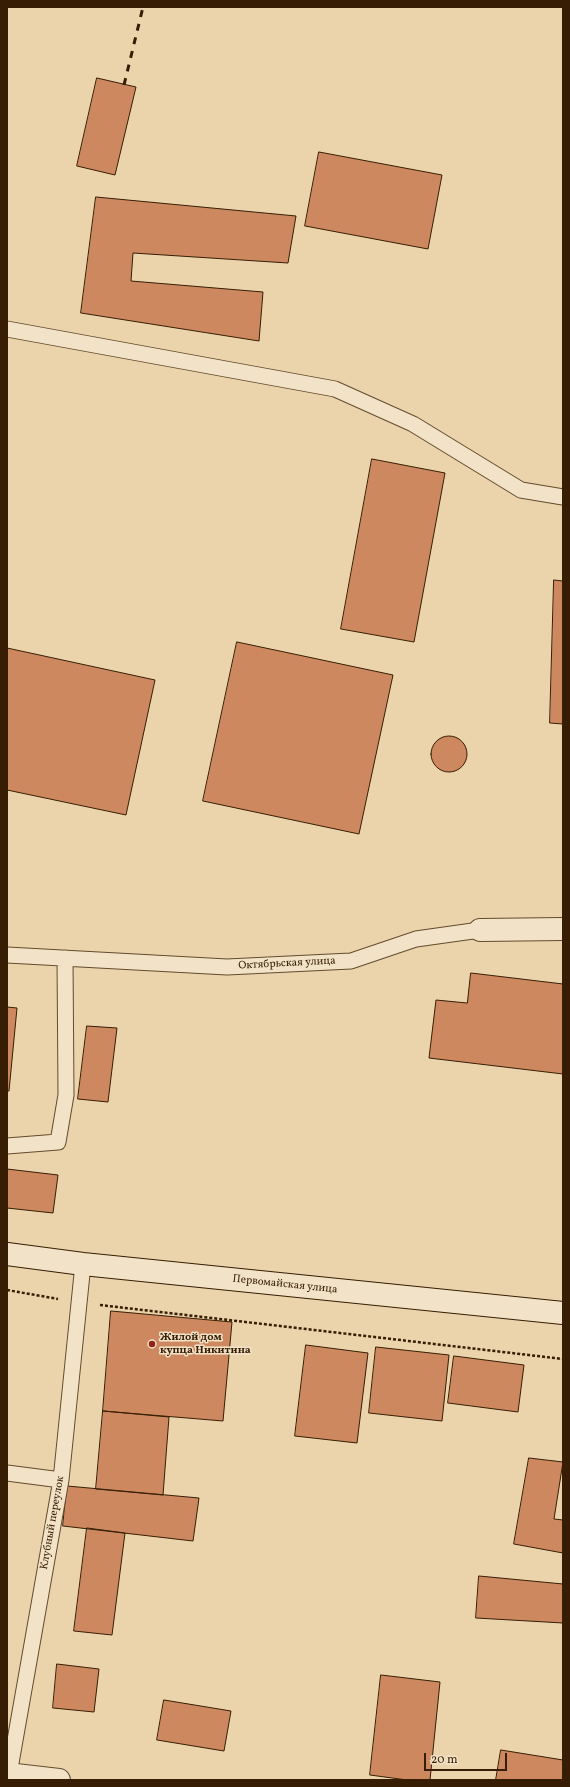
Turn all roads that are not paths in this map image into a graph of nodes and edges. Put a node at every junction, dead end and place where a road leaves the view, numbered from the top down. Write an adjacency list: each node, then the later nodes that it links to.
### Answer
1 (7, 329): 2 (lane)
2 (563, 497)
3 (480, 930): 4 (main road, Октябрьская улица); 6 (lane, Октябрьская улица)
4 (563, 930)
5 (7, 956): 6 (lane, Октябрьская улица)
6 (65, 958): 7 (lane)
7 (7, 1146)
8 (7, 1254): 9 (main road, Первомайская улица)
9 (83, 1264): 10 (main road, Первомайская улица); 12 (lane, Клубный переулок)
10 (563, 1313)
11 (7, 1473): 12 (lane)
12 (60, 1480): 13 (lane, Клубный переулок)
13 (8, 1776): 14 (main road)
14 (59, 1780)

